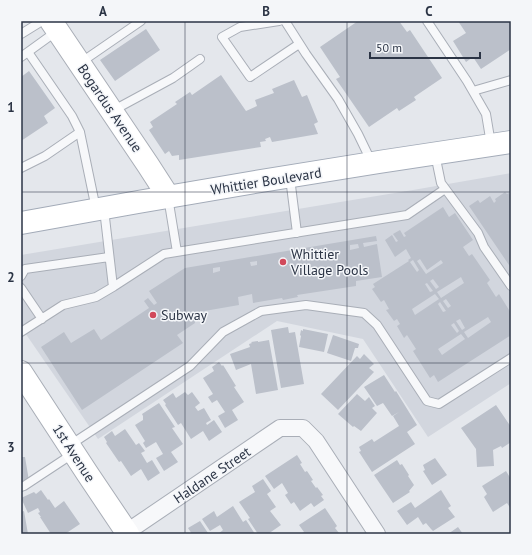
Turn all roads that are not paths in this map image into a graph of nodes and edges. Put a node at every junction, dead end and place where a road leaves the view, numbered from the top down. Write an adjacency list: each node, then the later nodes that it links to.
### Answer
1 (279, 21): 7 (lane)
2 (285, 21): 7 (lane)
3 (427, 21): 13 (lane)
4 (136, 23): 11 (lane)
5 (50, 24): 6 (lane); 8 (lane); 11 (main road, Bogardus Avenue)
6 (21, 34)
7 (299, 44): 18 (lane)
8 (28, 52): 9 (lane); 15 (lane)
9 (21, 57)
10 (200, 59): 14 (lane)
11 (79, 63): 14 (main road, Bogardus Avenue)
12 (511, 80): 13 (lane)
13 (473, 91): 16 (lane)
14 (112, 111): 22 (main road, Bogardus Avenue)
15 (80, 132): 19 (lane); 23 (lane)
16 (501, 144): 17 (main road, Whittier Boulevard)
17 (435, 153): 18 (main road, Whittier Boulevard); 21 (lane)
18 (372, 163): 20 (main road, Whittier Boulevard)
19 (21, 168)
20 (290, 177): 22 (main road, Whittier Boulevard); 25 (lane)
21 (445, 189): 25 (lane); 29 (lane)
22 (168, 196): 23 (main road, Whittier Boulevard); 26 (lane)
23 (100, 209): 24 (main road, Whittier Boulevard); 27 (lane)
24 (21, 222)
25 (297, 233): 26 (lane)
26 (177, 252): 30 (lane)
27 (109, 257): 28 (lane); 30 (lane)
28 (21, 276)
29 (511, 286)
30 (113, 287): 32 (lane)
31 (21, 288): 32 (lane)
32 (42, 319): 33 (lane)
33 (21, 332)
34 (511, 358): 36 (lane)
35 (23, 380): 36 (main road, 1st Avenue)
36 (71, 449): 37 (lane); 38 (main road, 1st Avenue)
37 (21, 487)
38 (126, 533): 39 (street, Haldane Street)
39 (377, 534)

